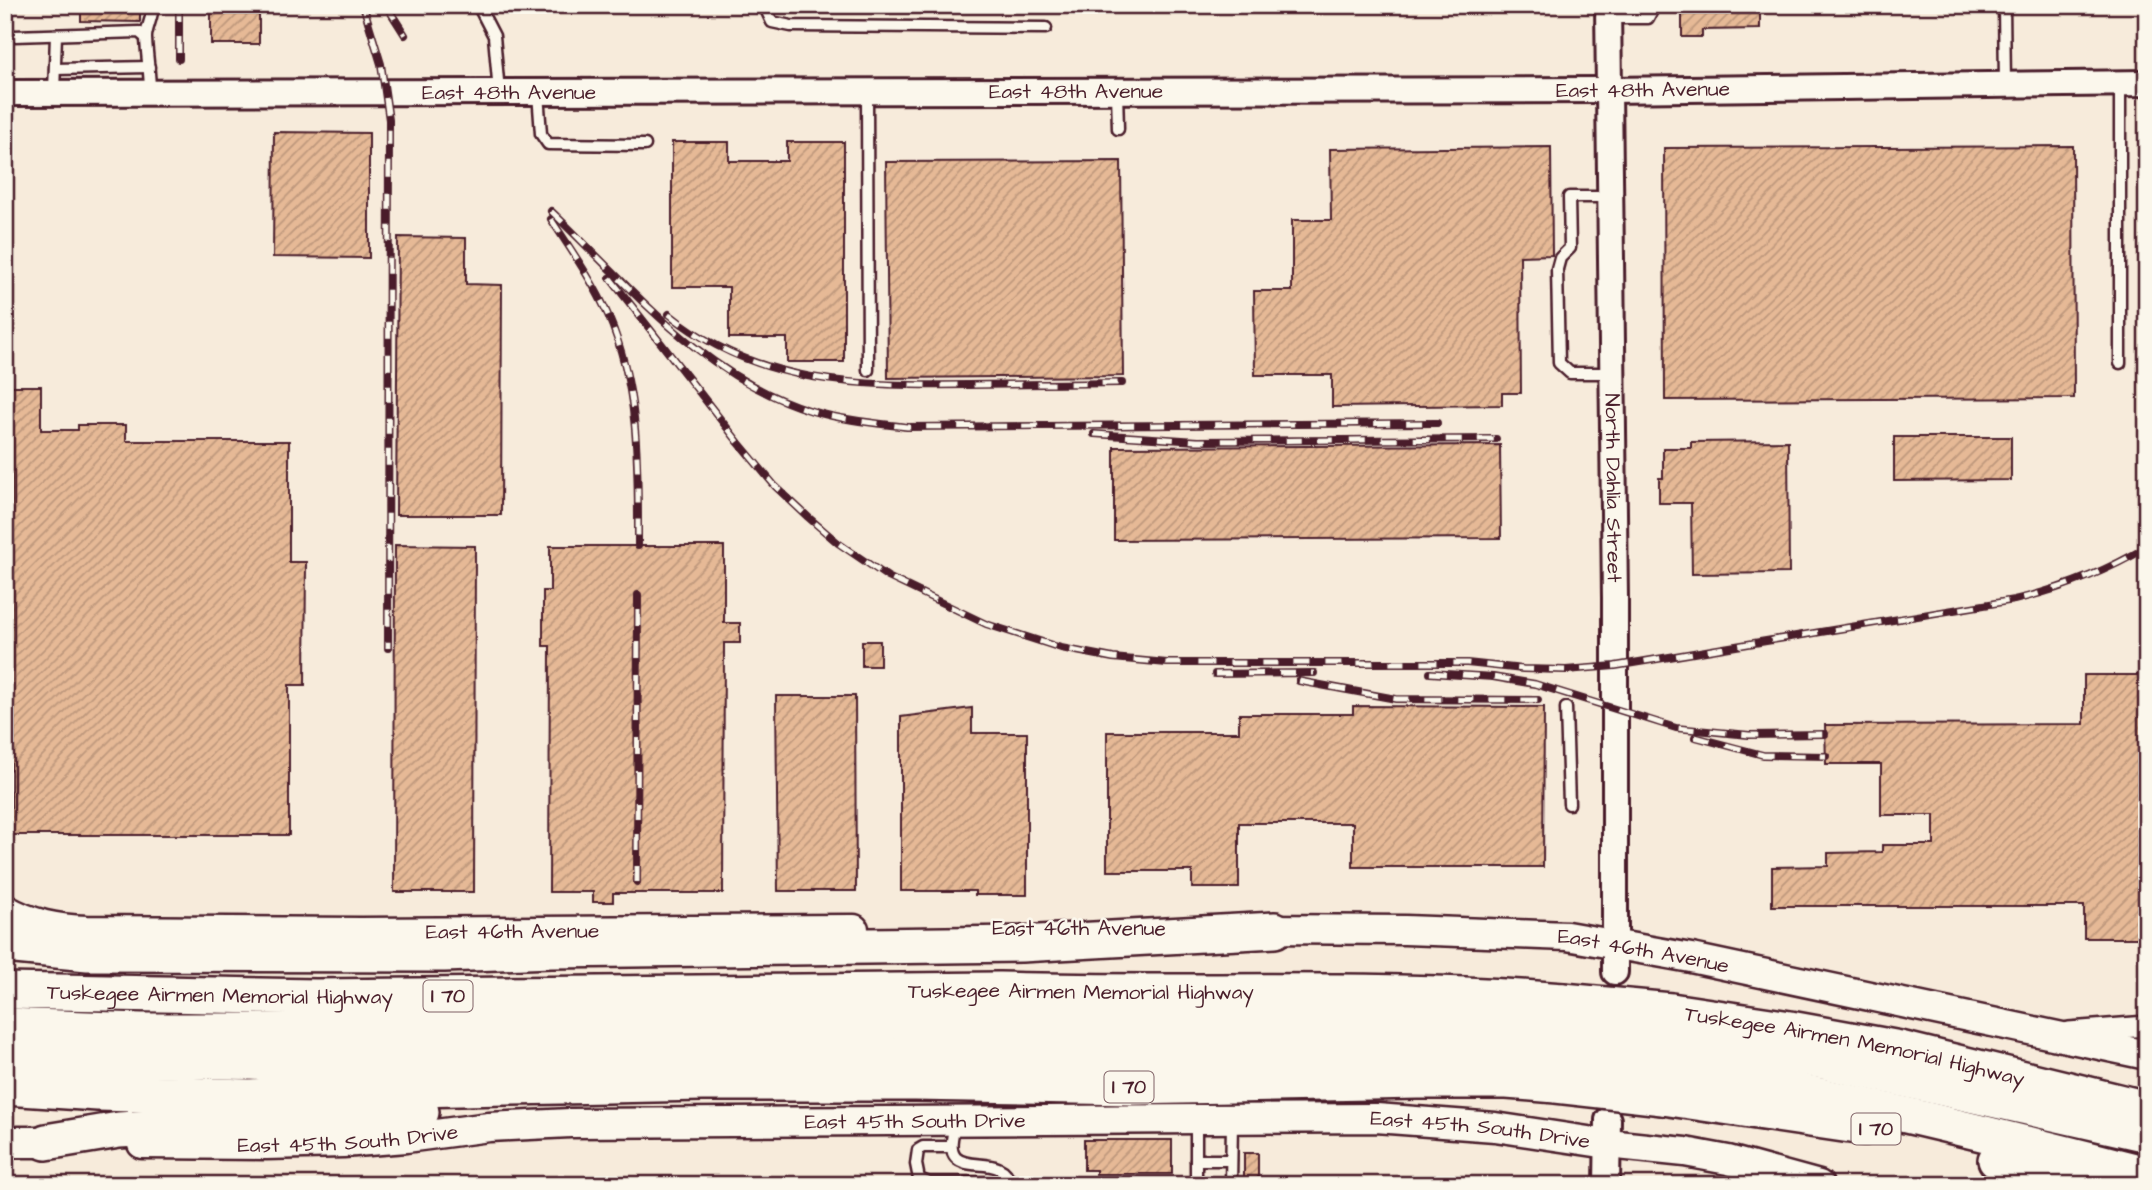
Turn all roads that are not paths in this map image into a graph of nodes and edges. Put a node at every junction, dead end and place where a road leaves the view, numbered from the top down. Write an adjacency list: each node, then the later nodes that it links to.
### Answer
1 (153, 5): 10 (lane)
2 (478, 5): 20 (lane)
3 (764, 5): 7 (lane)
4 (1655, 5): 6 (lane)
5 (2004, 5): 15 (lane)
6 (1608, 12): 16 (street, North Dahlia Street)
7 (1046, 27)
8 (5, 32): 9 (lane)
9 (55, 35): 10 (lane); 12 (lane)
10 (145, 37): 11 (lane)
11 (149, 67): 12 (lane); 19 (lane)
12 (54, 81): 19 (street, East 48th Avenue); 22 (street, East 48th Avenue)
13 (2120, 83): 14 (street, East 48th Avenue); 15 (street, East 48th Avenue); 26 (lane)
14 (2147, 83)
15 (2005, 85): 16 (street, East 48th Avenue)
16 (1608, 90): 18 (street, East 48th Avenue); 25 (street, North Dahlia Street)
17 (867, 91): 18 (street, East 48th Avenue); 21 (street, East 48th Avenue); 27 (lane)
18 (1117, 91): 23 (lane)
19 (150, 92): 20 (street, East 48th Avenue)
20 (499, 92): 21 (street, East 48th Avenue)
21 (538, 92): 24 (lane)
22 (5, 93)
23 (1118, 129)
24 (645, 145)
25 (1609, 197): 28 (street, North Dahlia Street); 28 (lane)
26 (2120, 363)
27 (867, 370)
28 (1611, 373): 33 (street, North Dahlia Street)
29 (1566, 708): 30 (lane)
30 (1569, 804)
31 (5, 909): 32 (main road, East 46th Avenue)
32 (1275, 930): 33 (main road, East 46th Avenue); 35 (highway)
33 (1615, 944): 36 (street, North Dahlia Street); 41 (main road, East 46th Avenue)
34 (5, 945): 35 (highway)
35 (444, 954): 37 (highway)
36 (1615, 972)
37 (890, 990): 38 (highway, Tuskegee Airmen Memorial Highway / I 70); 42 (highway, Tuskegee Airmen Memorial Highway / I 70)
38 (5, 991)
39 (5, 1026): 42 (highway)
40 (2147, 1026): 41 (street, East 46th Avenue)
41 (2051, 1033): 44 (main road)
42 (1560, 1042): 43 (highway, Tuskegee Airmen Memorial Highway / I 70, bridge); 43 (highway, Tuskegee Airmen Memorial Highway / I 70, bridge); 45 (highway); 47 (highway, Tuskegee Airmen Memorial Highway / I 70)
43 (1667, 1053): 46 (highway, Tuskegee Airmen Memorial Highway / I 70); 55 (highway); 61 (highway); 67 (highway, Tuskegee Airmen Memorial Highway / I 70)
44 (2147, 1055)
45 (5, 1058)
46 (2034, 1081): 49 (highway); 50 (highway, Tuskegee Airmen Memorial Highway / I 70)
47 (702, 1083): 48 (highway, Tuskegee Airmen Memorial Highway / I 70); 57 (highway)
48 (5, 1087)
49 (2147, 1103)
50 (2147, 1109)
51 (1196, 1119): 52 (main road, East 45th South Drive); 53 (main road, East 45th South Drive); 59 (lane)
52 (1232, 1119): 54 (main road, East 45th South Drive); 60 (lane)
53 (957, 1120): 57 (main road, East 45th South Drive); 58 (lane)
54 (1608, 1132): 65 (street); 66 (main road, East 45th South Drive)
55 (2147, 1134)
56 (5, 1142): 57 (main road, East 45th South Drive)
57 (46, 1142)
58 (951, 1147): 58 (lane)
59 (1196, 1160): 60 (lane); 62 (lane); 63 (lane)
60 (1231, 1160): 64 (lane)
61 (2147, 1174)
62 (1189, 1185)
63 (1196, 1185)
64 (1231, 1185)
65 (1608, 1185)
66 (1819, 1185)
67 (2085, 1185)

